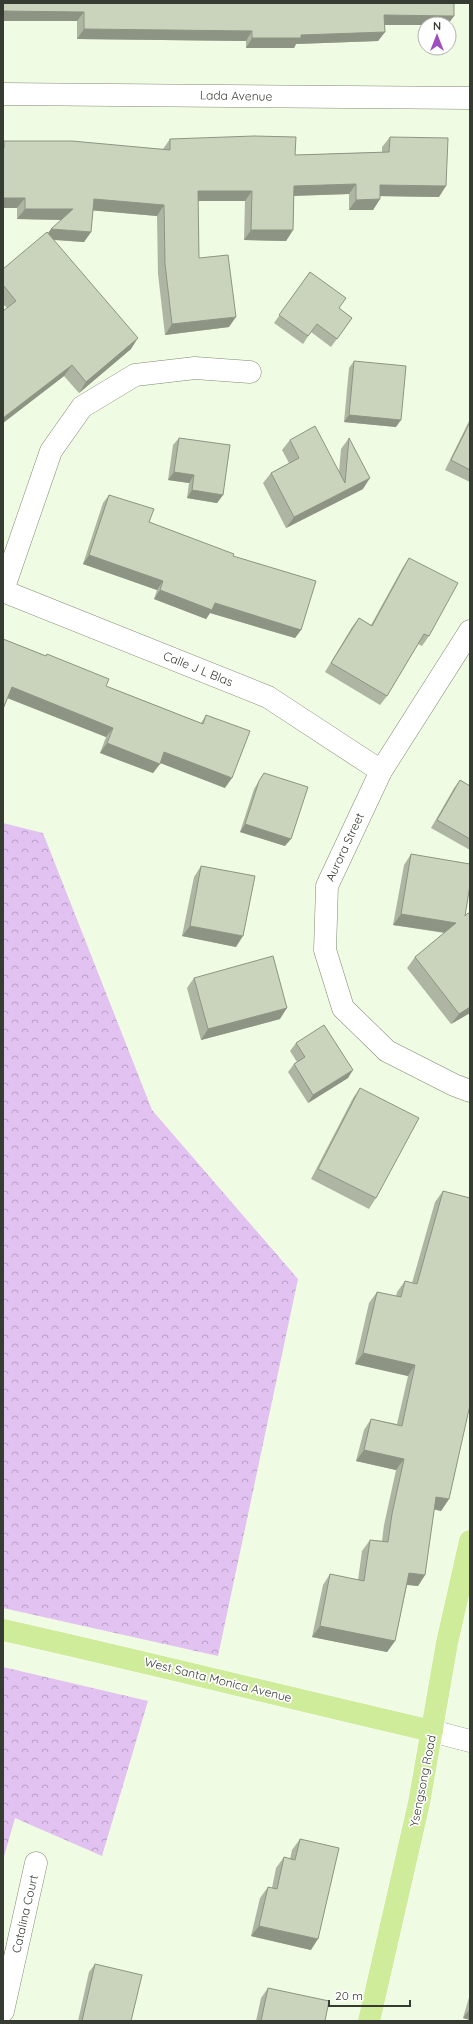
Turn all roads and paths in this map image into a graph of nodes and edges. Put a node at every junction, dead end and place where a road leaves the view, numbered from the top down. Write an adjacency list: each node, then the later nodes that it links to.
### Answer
1 (3, 94): 2 (street, Lada Avenue)
2 (470, 98)
3 (250, 372): 4 (street)
4 (3, 591): 6 (street, Calle J L Blas)
5 (470, 631): 6 (street, Aurora Street)
6 (381, 771): 7 (street, Aurora Street)
7 (470, 1091)
8 (470, 1541): 10 (main road, Ysengsong Road)
9 (3, 1630): 10 (main road, West Santa Monica Avenue)
10 (432, 1731): 11 (street); 14 (main road, Ysengsong Road)
11 (470, 1741)
12 (36, 1863): 13 (street, Catalina Court)
13 (3, 2012)
14 (369, 2021)

